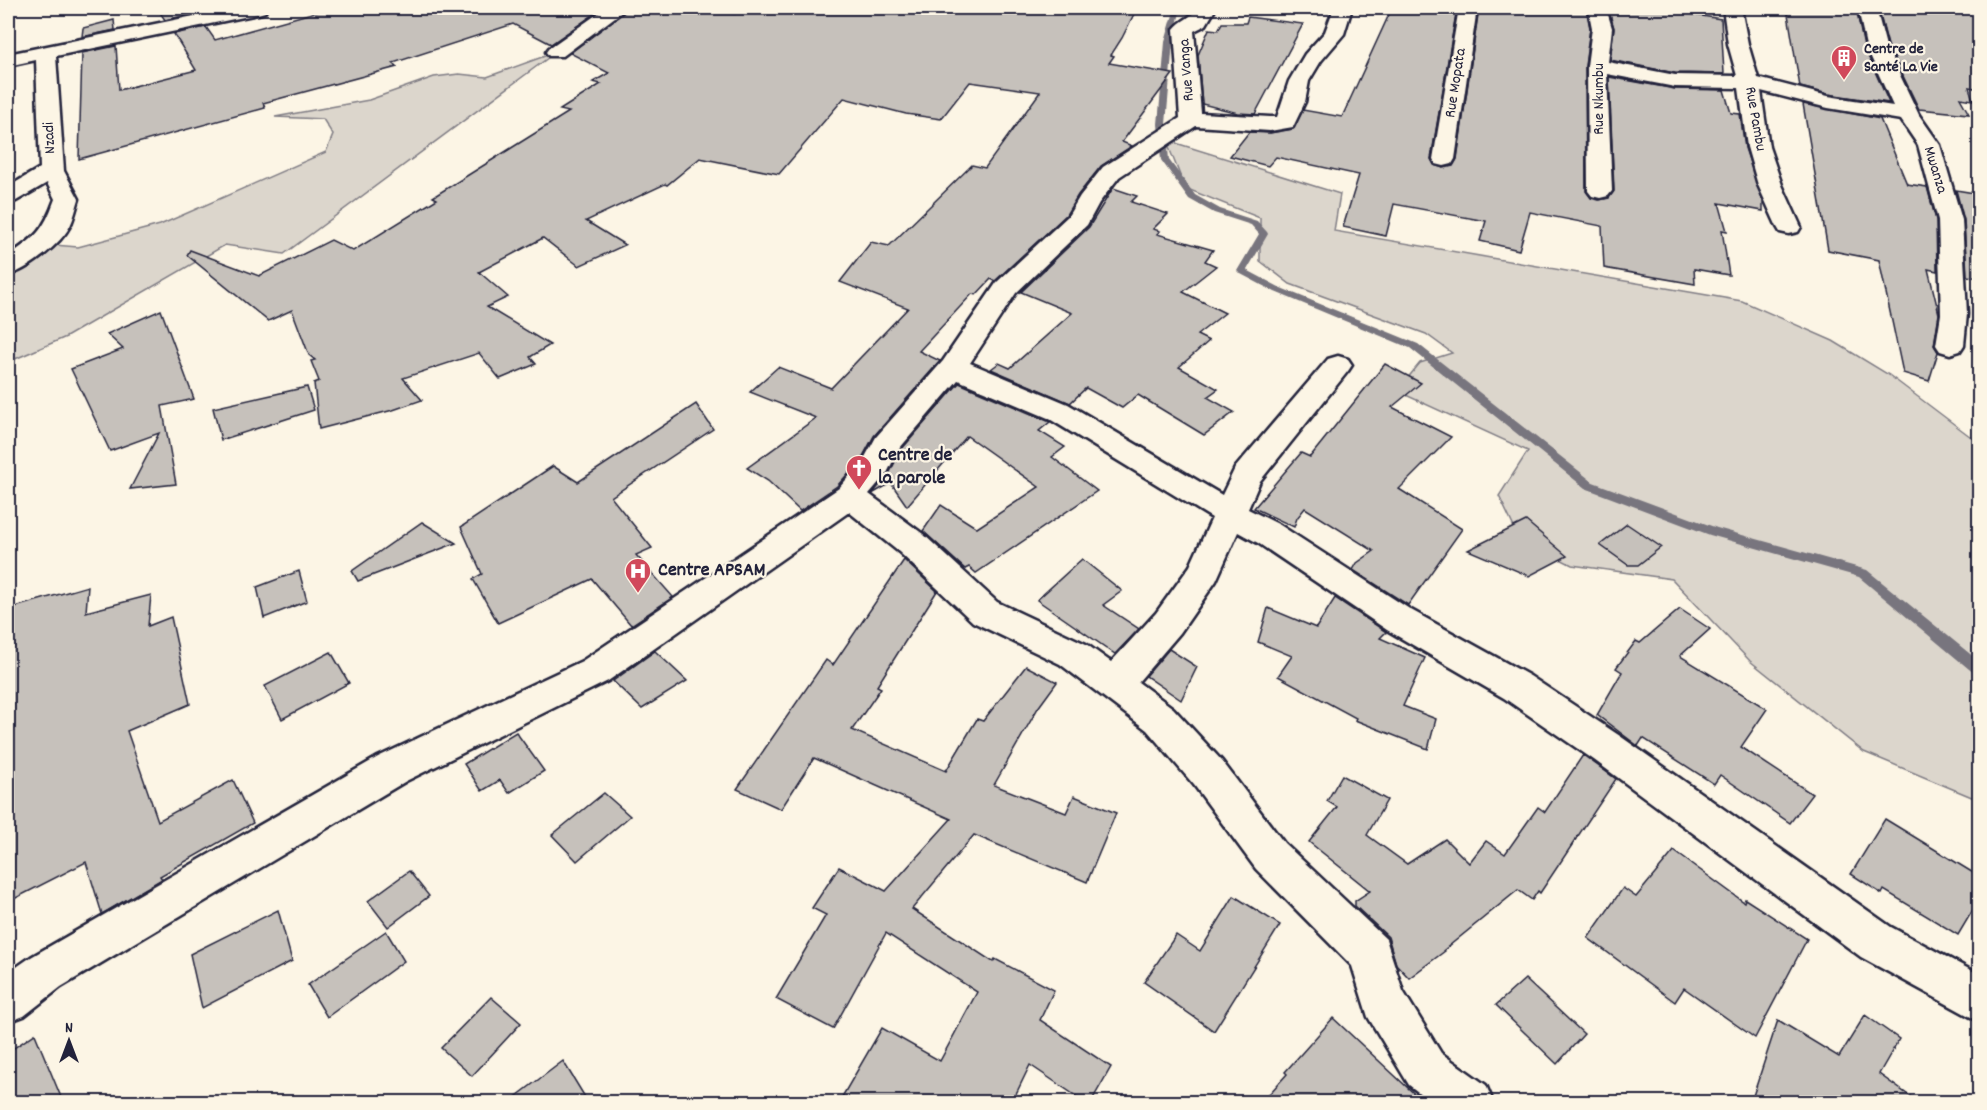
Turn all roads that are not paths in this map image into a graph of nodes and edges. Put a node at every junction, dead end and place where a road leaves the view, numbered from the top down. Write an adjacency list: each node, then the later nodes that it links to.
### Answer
1 (258, 8): 10 (street)
2 (618, 8): 9 (street)
3 (1207, 8): 15 (street, Rue Vanga)
4 (1343, 8): 15 (street)
5 (1468, 8): 16 (street, Rue Mopata)
6 (1596, 8): 12 (street, Rue Nkumbu)
7 (1732, 8): 13 (street, Rue Pambu)
8 (1867, 8): 14 (street, Mwanza)
9 (556, 52)
10 (46, 53): 11 (street); 17 (street, Nzadi)
11 (8, 60)
12 (1597, 66): 13 (street); 18 (street, Rue Nkumbu)
13 (1749, 82): 14 (street); 20 (street, Rue Pambu)
14 (1908, 115): 22 (street, Mwanza)
15 (1191, 119): 24 (street, Rue Vanga)
16 (1444, 159)
17 (52, 171): 19 (street, Nzadi); 21 (street)
18 (1600, 191)
19 (8, 196)
20 (1788, 226)
21 (8, 267)
22 (1950, 345)
23 (1338, 365): 26 (street)
24 (953, 367): 25 (street, Rue Vanga); 26 (street)
25 (850, 496): 27 (street); 28 (street, Rue Vanga)
26 (1230, 514): 27 (street); 29 (street)
27 (1114, 684): 30 (street)
28 (8, 1000)
29 (1980, 1000)
30 (1470, 1102)

